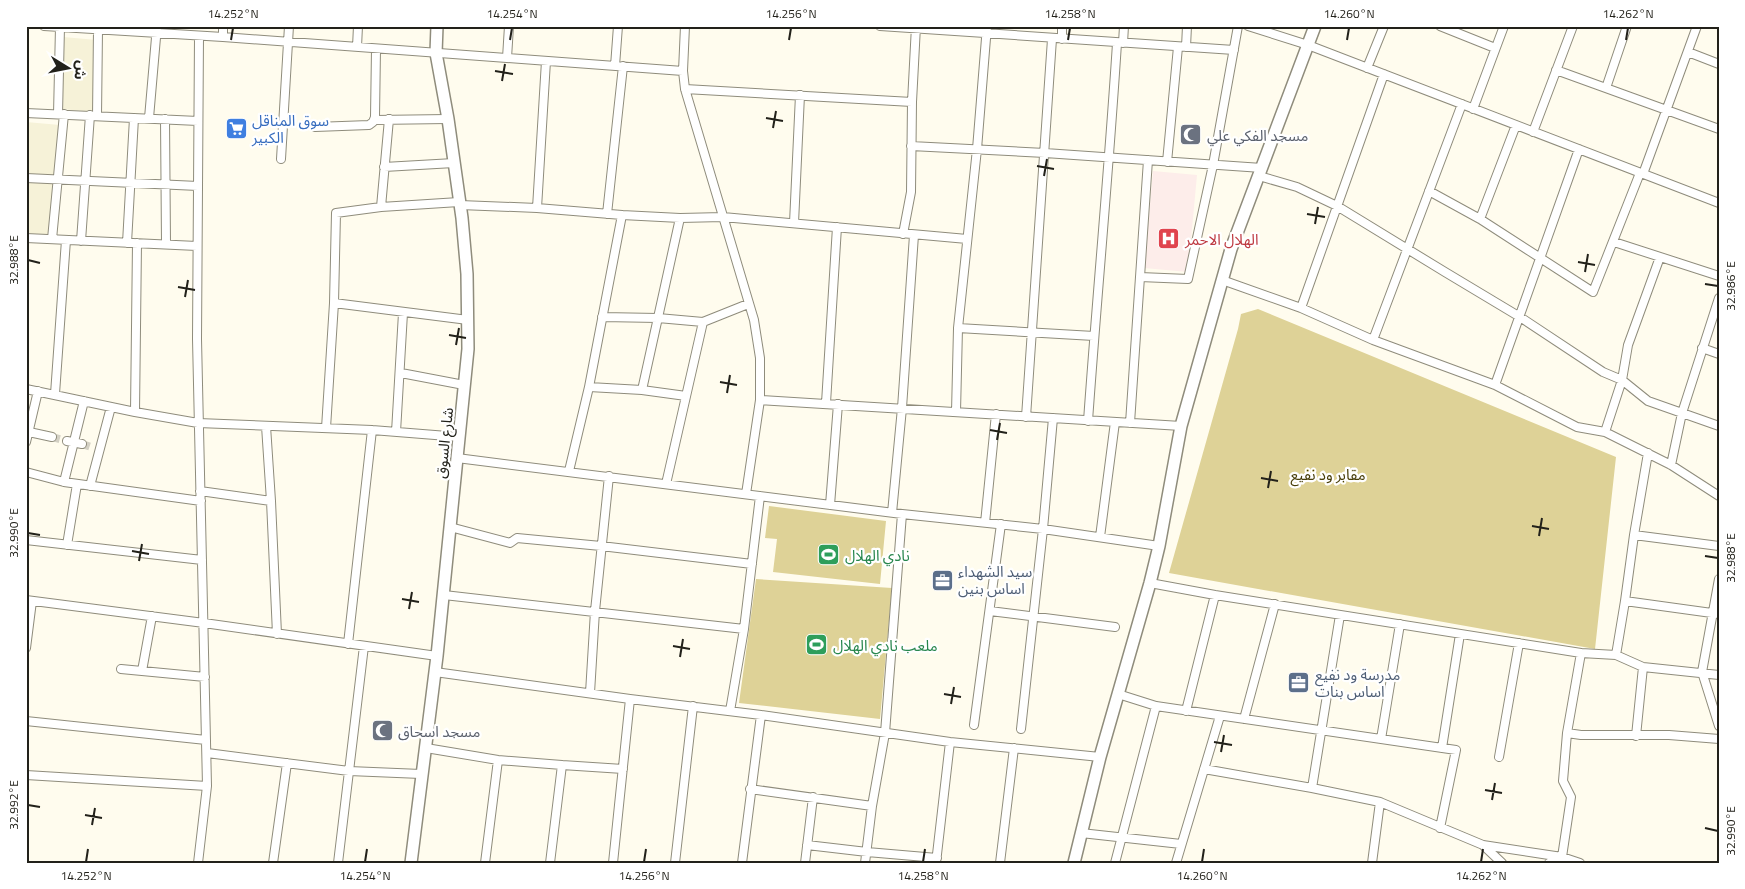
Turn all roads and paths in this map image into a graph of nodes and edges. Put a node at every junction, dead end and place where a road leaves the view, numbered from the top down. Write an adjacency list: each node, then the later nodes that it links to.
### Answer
1 (44, 26): 22 (street)
2 (223, 26): 28 (street)
3 (289, 26): 31 (street)
4 (358, 26): 34 (street)
5 (437, 26): 40 (street, شارع السوق)
6 (509, 26): 41 (street)
7 (618, 26): 44 (street)
8 (685, 26): 47 (street)
9 (880, 26): 24 (street)
10 (1062, 26): 30 (street)
11 (1124, 26): 32 (street)
12 (1187, 26): 35 (street)
13 (1238, 26): 38 (street)
14 (1248, 26): 33 (street)
15 (1315, 26): 33 (street)
16 (1384, 26): 45 (street)
17 (1440, 26): 36 (street)
18 (1504, 26): 36 (street)
19 (1574, 26): 46 (street)
20 (1627, 26): 49 (street)
21 (1697, 26): 39 (street)
22 (60, 27): 23 (street); 57 (street)
23 (95, 28): 25 (street); 58 (street)
24 (916, 28): 26 (street); 52 (street)
25 (157, 30): 27 (street); 60 (street)
26 (987, 30): 29 (street); 71 (street)
27 (199, 36): 28 (street); 65 (street)
28 (223, 37): 31 (street)
29 (1052, 39): 30 (street); 73 (street)
30 (1062, 39): 32 (street)
31 (288, 42): 34 (street); 74 (street)
32 (1120, 43): 35 (street); 75 (street)
33 (1308, 45): 45 (street); 81 (street)
34 (357, 47): 37 (street)
35 (1182, 47): 38 (street); 77 (street)
36 (1496, 48): 54 (street)
37 (376, 49): 40 (street); 63 (street)
38 (1234, 50): 79 (street)
39 (1688, 52): 43 (street); 55 (street)
40 (436, 54): 41 (street); 62 (street, شارع السوق)
41 (507, 58): 42 (street)
42 (546, 61): 44 (street); 94 (street)
43 (1719, 64)
44 (619, 66): 47 (street); 95 (street)
45 (1367, 68): 48 (street)
46 (1556, 70): 49 (street); 69 (street)
47 (683, 71): 50 (street)
48 (1384, 74): 53 (street); 92 (street)
49 (1606, 88): 55 (street)
50 (685, 89): 51 (street); 97 (street)
51 (800, 95): 52 (street); 100 (street)
52 (912, 102): 70 (street)
53 (1462, 104): 54 (street); 89 (street)
54 (1473, 109): 66 (street)
55 (1667, 110): 68 (street); 82 (street)
56 (26, 113): 57 (street)
57 (61, 114): 58 (street); 84 (street)
58 (94, 116): 59 (street); 85 (street)
59 (134, 118): 60 (street); 86 (street)
60 (149, 118): 61 (street)
61 (165, 119): 65 (street); 87 (street)
62 (448, 119): 64 (street); 78 (street, شارع السوق)
63 (374, 120): 64 (street); 67 (street)
64 (389, 120): 80 (street)
65 (198, 121): 88 (street)
66 (1516, 125): 69 (street); 99 (street)
67 (315, 127)
68 (1719, 129)
69 (1532, 132): 72 (street)
70 (911, 146): 71 (street); 102 (street)
71 (977, 149): 73 (street); 106 (street)
72 (1580, 150): 82 (street); 116 (street)
73 (1045, 153): 75 (street); 131 (street)
74 (281, 158)
75 (1110, 158): 76 (street); 132 (street)
76 (1148, 160): 77 (street); 118 (street)
77 (1167, 162): 79 (street)
78 (454, 163): 80 (street); 90 (street, شارع السوق)
79 (1213, 165): 81 (street); 118 (street)
80 (384, 168): 93 (street)
81 (1260, 172): 92 (street); 119 (street)
82 (1641, 173): 91 (street); 110 (street)
83 (26, 178): 84 (street)
84 (58, 179): 85 (street); 105 (street)
85 (85, 180): 86 (street); 108 (street)
86 (130, 183): 87 (street); 109 (street)
87 (165, 184): 88 (street); 112 (street)
88 (198, 186): 113 (street)
89 (1429, 191): 99 (street); 114 (street)
90 (459, 203): 93 (street); 94 (street); 128 (street, شارع السوق)
91 (1719, 203)
92 (1337, 206): 114 (street); 123 (street)
93 (381, 207): 121 (street)
94 (537, 208): 95 (street)
95 (607, 214): 96 (street)
96 (622, 215): 98 (street); 125 (street)
97 (723, 217): 98 (street); 100 (street); 122 (street)
98 (680, 218): 127 (street)
99 (1480, 219): 116 (street)
100 (794, 223): 101 (street)
101 (837, 228): 102 (street); 148 (street)
102 (902, 234): 103 (street)
103 (914, 235): 106 (street); 151 (street)
104 (26, 238): 105 (street)
105 (52, 239): 107 (street)
106 (967, 239): 130 (street)
107 (66, 240): 108 (street); 144 (street)
108 (81, 240): 109 (street)
109 (127, 242): 111 (street)
110 (1614, 242): 115 (street); 116 (street)
111 (137, 243): 112 (street); 152 (street)
112 (166, 244): 113 (street)
113 (197, 246): 160 (street)
114 (1407, 249): 126 (street); 133 (street)
115 (1660, 257): 117 (street); 137 (street)
116 (1541, 258): 126 (street)
117 (1719, 276)
118 (1140, 277): 161 (street)
119 (1222, 280): 123 (street); 163 (street)
120 (1719, 298): 134 (street)
121 (334, 303): 124 (street); 165 (street)
122 (748, 304): 129 (street); 146 (street)
123 (1301, 308): 133 (street)
124 (403, 313): 128 (street); 136 (street)
125 (602, 317): 127 (street); 140 (street)
126 (1520, 317): 137 (street); 139 (street)
127 (658, 318): 129 (street); 142 (street)
128 (468, 320): 138 (street, شارع السوق)
129 (702, 322): 145 (street)
130 (958, 328): 131 (street); 153 (street)
131 (1031, 333): 132 (street); 156 (street)
132 (1094, 336): 158 (street)
133 (1373, 340): 139 (street)
134 (1702, 348): 135 (street); 154 (street)
135 (1719, 354)
136 (401, 373): 138 (street); 168 (street)
137 (1622, 380): 154 (street); 169 (street)
138 (464, 385): 171 (street, شارع السوق)
139 (1496, 385): 169 (street)
140 (589, 387): 142 (street); 176 (street)
141 (26, 389): 143 (street)
142 (642, 390): 145 (street)
143 (38, 391): 144 (street); 167 (street)
144 (55, 394): 147 (street)
145 (686, 396): 181 (street)
146 (760, 400): 148 (street); 185 (street)
147 (84, 401): 150 (street); 179 (street)
148 (826, 403): 149 (street)
149 (838, 404): 151 (street); 189 (street)
150 (111, 406): 152 (street); 182 (street)
151 (902, 408): 153 (street); 190 (street)
152 (134, 412): 160 (street)
153 (956, 412): 155 (street)
154 (1682, 413): 164 (street); 175 (street)
155 (996, 414): 156 (street); 192 (street)
156 (1026, 417): 157 (street)
157 (1053, 418): 158 (street); 195 (street)
158 (1088, 421): 159 (street)
159 (1115, 422): 161 (street); 197 (street)
160 (198, 423): 162 (street); 183 (street)
161 (1130, 423): 163 (street)
162 (266, 426): 165 (street); 187 (street)
163 (1181, 426): 201 (street)
164 (1719, 426)
165 (326, 428): 166 (street)
166 (372, 430): 168 (street); 225 (street)
167 (29, 432): 170 (street); 172 (street)
168 (396, 432): 171 (street)
169 (1606, 432): 173 (street)
170 (52, 437)
171 (460, 437): 174 (street, شارع السوق)
172 (26, 442)
173 (1648, 453): 175 (street); 196 (street)
174 (457, 458): 176 (street); 194 (street, شارع السوق)
175 (1670, 465): 184 (street)
176 (569, 471): 178 (street)
177 (26, 472): 179 (street)
178 (609, 476): 181 (street); 200 (street)
179 (64, 482): 180 (street)
180 (77, 484): 182 (street); 199 (street)
181 (666, 484): 185 (street)
182 (90, 486): 188 (street)
183 (200, 491): 187 (street); 188 (street)
184 (1718, 492)
185 (746, 494): 186 (street)
186 (760, 496): 189 (street); 204 (street)
187 (271, 501): 222 (street)
188 (201, 502): 203 (street)
189 (830, 504): 190 (street)
190 (892, 513): 191 (street)
191 (902, 514): 192 (street); 253 (street)
192 (985, 523): 193 (street)
193 (1000, 524): 195 (street); 213 (street)
194 (450, 527): 200 (street); 207 (street, شارع السوق)
195 (1043, 529): 197 (street); 217 (street)
196 (1634, 535): 202 (street); 210 (street)
197 (1100, 537): 201 (street)
198 (26, 540): 199 (street)
199 (67, 544): 203 (street)
200 (601, 546): 204 (street); 212 (street)
201 (1159, 546): 206 (street)
202 (1719, 546)
203 (202, 560): 218 (street)
204 (752, 564): 221 (street)
205 (1719, 579): 214 (street)
206 (1150, 583): 208 (street); 239 (street)
207 (444, 595): 212 (street); 230 (street, شارع السوق)
208 (1216, 595): 211 (street); 244 (street)
209 (29, 600): 216 (street); 227 (street)
210 (1625, 601): 214 (street); 229 (street)
211 (1275, 604): 215 (street); 247 (street)
212 (595, 611): 221 (street); 238 (street)
213 (990, 611): 217 (street); 249 (street)
214 (1716, 614): 235 (street)
215 (1340, 615): 219 (street); 252 (street)
216 (152, 616): 218 (street); 233 (street)
217 (1033, 617): 220 (street); 251 (street)
218 (204, 623): 222 (street); 237 (street)
219 (1400, 624): 223 (street); 256 (street)
220 (1115, 627)
221 (744, 629): 243 (street)
222 (277, 634): 225 (street)
223 (1460, 634): 224 (street); 262 (street)
224 (1519, 643): 228 (street); 265 (street)
225 (348, 644): 226 (street)
226 (364, 646): 230 (street); 271 (street)
227 (26, 648)
228 (1581, 653): 229 (street); 254 (street)
229 (1616, 655): 231 (street)
230 (437, 656): 234 (street, شارع السوق)
231 (1643, 667): 235 (street); 255 (street)
232 (121, 669): 233 (street)
233 (142, 671): 237 (street)
234 (435, 672): 238 (street); 260 (street, شارع السوق)
235 (1702, 672): 236 (street); 250 (street)
236 (1719, 674)
237 (205, 677): 258 (street)
238 (590, 693): 240 (street)
239 (1118, 694): 242 (street); 264 (street)
240 (630, 699): 241 (street); 269 (street)
241 (693, 706): 243 (street); 296 (street)
242 (1156, 706): 244 (street); 282 (street)
243 (730, 711): 245 (street)
244 (1186, 711): 246 (street)
245 (761, 714): 253 (street); 276 (street)
246 (1220, 716): 247 (street); 270 (street)
247 (1244, 719): 252 (street)
248 (26, 721): 258 (street)
249 (974, 725)
250 (1719, 726)
251 (1021, 729)
252 (1321, 730): 256 (street); 275 (street)
253 (886, 733): 259 (street); 279 (street)
254 (1567, 733): 255 (street); 287 (street)
255 (1636, 736): 257 (street)
256 (1381, 739): 262 (street)
257 (1719, 739)
258 (206, 740): 263 (street)
259 (950, 742): 261 (street); 288 (street)
260 (426, 748): 266 (street); 272 (street, شارع السوق)
261 (1014, 748): 264 (street); 300 (street)
262 (1442, 748): 280 (street)
263 (207, 753): 267 (street); 274 (street)
264 (1100, 757): 281 (street)
265 (1499, 757)
266 (498, 760): 268 (street); 293 (street)
267 (287, 763): 271 (street); 290 (street)
268 (562, 765): 269 (street); 294 (street)
269 (623, 769): 295 (street)
270 (1204, 769): 275 (street); 284 (street)
271 (349, 771): 272 (street); 291 (street)
272 (421, 774): 292 (street, شارع السوق)
273 (26, 775): 274 (street)
274 (207, 786): 289 (street)
275 (1312, 788): 278 (street)
276 (750, 789): 277 (street); 297 (street)
277 (812, 797): 279 (street); 283 (street)
278 (1380, 802): 280 (street); 304 (street)
279 (872, 806): 286 (street)
280 (1440, 828): 285 (street)
281 (1081, 832): 282 (street); 301 (street)
282 (1122, 836): 284 (street); 302 (street)
283 (807, 844): 286 (street); 298 (street)
284 (1181, 844): 303 (street)
285 (1483, 845): 287 (street); 305 (street)
286 (867, 852): 288 (street); 299 (street)
287 (1562, 857): 306 (street); 307 (street)
288 (936, 860)
289 (198, 863)
290 (273, 863)
291 (338, 863)
292 (411, 863)
293 (485, 863)
294 (551, 863)
295 (613, 863)
296 (675, 863)
297 (742, 863)
298 (805, 863)
299 (865, 863)
300 (1000, 863)
301 (1074, 863)
302 (1115, 863)
303 (1176, 863)
304 (1372, 863)
305 (1502, 863)
306 (1549, 863)
307 (1580, 863)

